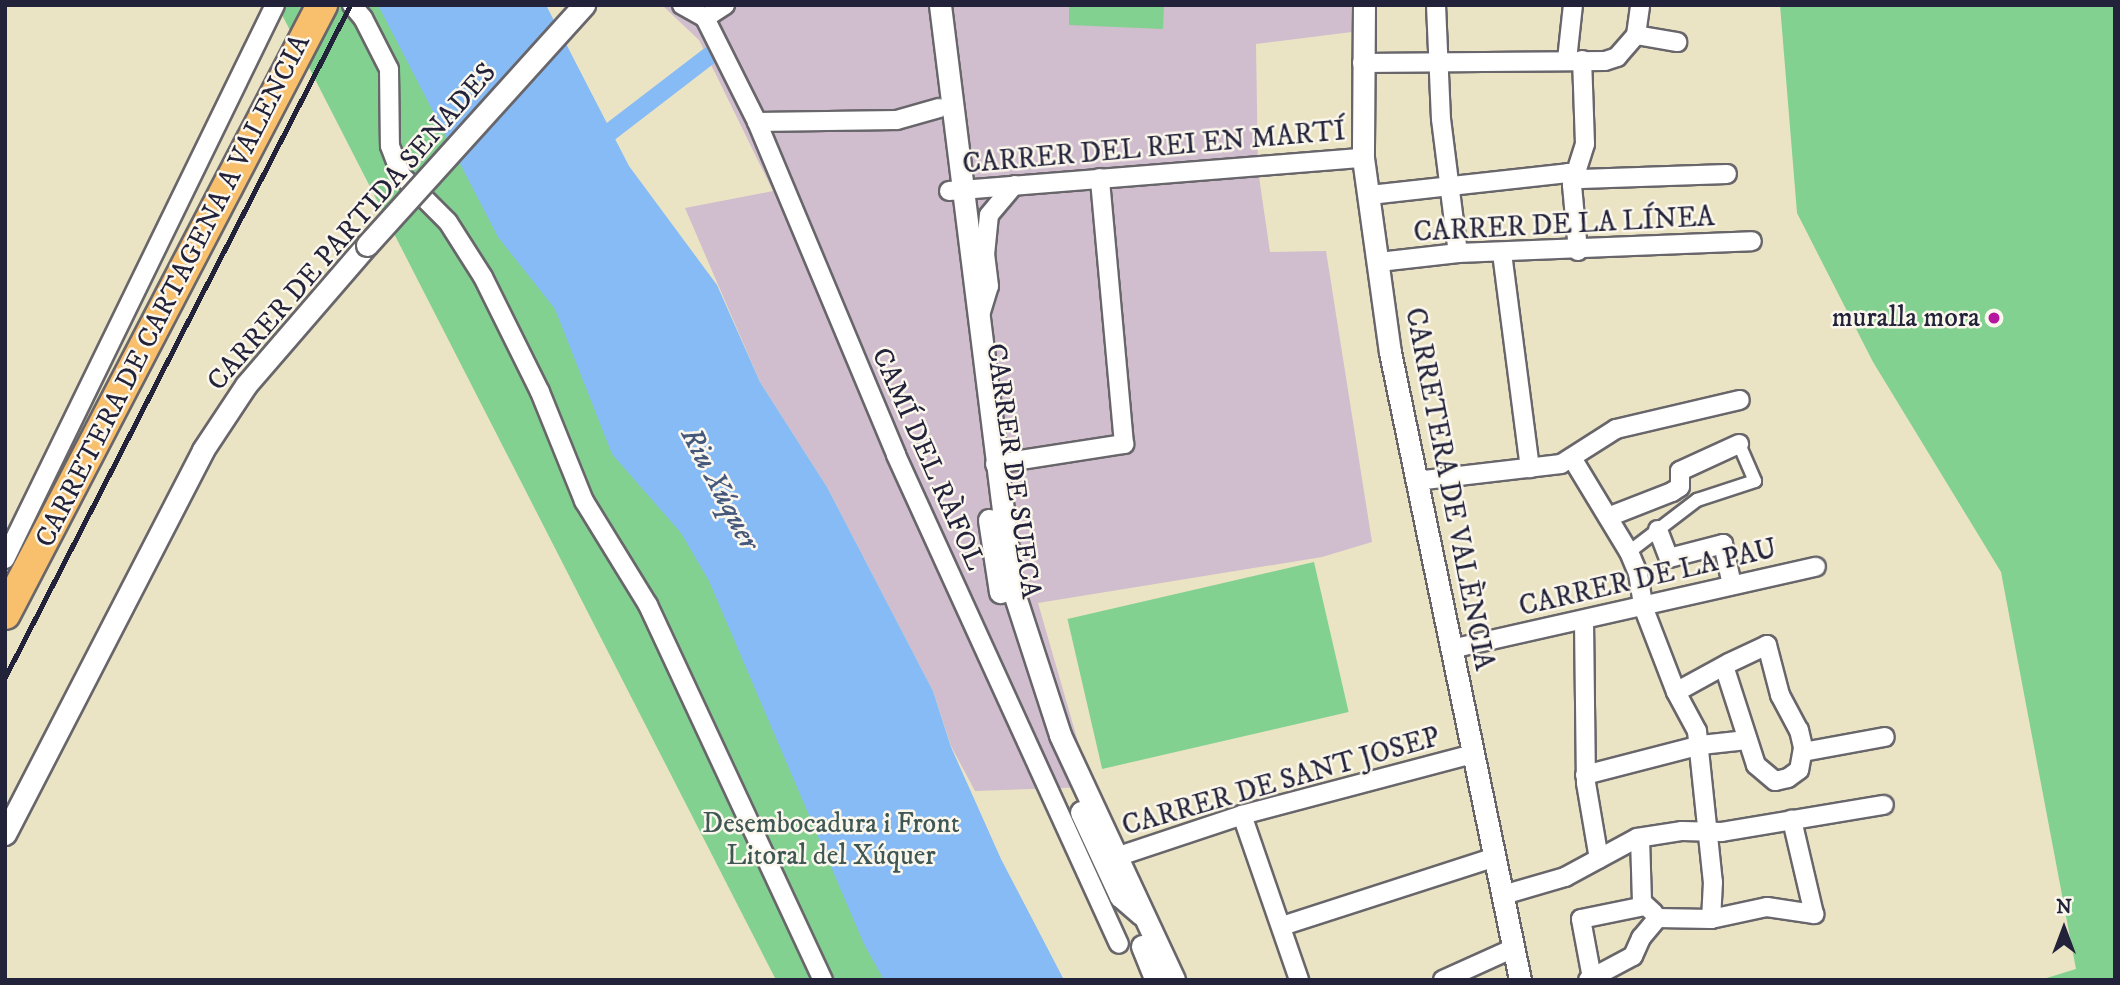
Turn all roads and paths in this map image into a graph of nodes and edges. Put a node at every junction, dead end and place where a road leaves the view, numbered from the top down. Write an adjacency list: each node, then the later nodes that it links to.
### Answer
1 (275, 5): 44 (street)
2 (352, 5): 78 (street)
3 (584, 5): 63 (street, CARRER DE PARTIDA SENADES, bridge)
4 (682, 5): 13 (street)
5 (725, 5): 13 (street)
6 (925, 5): 19 (street, CARRER DE SUECA)
7 (940, 5): 27 (street, CARRER DE SUECA)
8 (1364, 5): 18 (street, CARRETERA DE VALÈNCIA)
9 (1436, 5): 17 (street)
10 (1573, 5): 16 (street)
11 (1640, 5): 14 (street)
12 (319, 11): 48 (highway, CARRETERA DE CARTAGENA A VALENCIA)
13 (705, 18): 20 (street, CAMÍ DEL RÀFOL)
14 (1636, 35): 15 (street); 16 (street)
15 (1677, 42)
16 (1574, 60): 17 (street); 23 (street)
17 (1438, 61): 18 (street); 26 (street)
18 (1362, 63): 21 (street, CARRETERA DE VALÈNCIA)
19 (939, 108): 20 (street); 27 (street, CARRER DE SUECA)
20 (757, 122): 75 (street, CAMÍ DEL RÀFOL)
21 (1363, 158): 24 (street, CARRER DEL REI EN MARTÍ); 28 (street, CARRETERA DE VALÈNCIA)
22 (1727, 174): 23 (street)
23 (1574, 176): 26 (street); 30 (street)
24 (1100, 178): 25 (street, CARRER DEL REI EN MARTÍ); 38 (street)
25 (1014, 185): 27 (street, CARRER DEL REI EN MARTÍ); 34 (street)
26 (1448, 187): 28 (street); 32 (street)
27 (956, 190): 34 (street, CARRER DE SUECA); 66 (street, CARRER DE SUECA)
28 (1370, 195): 33 (street, CARRETERA DE VALÈNCIA)
29 (1752, 241): 30 (street, CARRER DE LA LÍNEA)
30 (1578, 251): 31 (street, CARRER DE LA LÍNEA)
31 (1502, 253): 32 (street, CARRER DE LA LÍNEA); 39 (street)
32 (1458, 254): 33 (street, CARRER DE LA LÍNEA)
33 (1379, 262): 40 (street, CARRETERA DE VALÈNCIA)
34 (979, 318): 38 (street, CARRER DE SUECA)
35 (1740, 400): 37 (street)
36 (1740, 444): 41 (street); 42 (street)
37 (1572, 458): 39 (street); 41 (street)
38 (995, 464): 66 (street, CARRER DE SUECA)
39 (1530, 468): 40 (street)
40 (1416, 481): 50 (street, CARRETERA DE VALÈNCIA)
41 (1608, 517): 43 (street)
42 (1658, 530): 43 (street); 46 (street)
43 (1629, 552): 47 (street)
44 (5, 559)
45 (1816, 567): 46 (street, CARRER DE LA PAU)
46 (1732, 585): 47 (street, CARRER DE LA PAU)
47 (1644, 609): 49 (street, CARRER DE LA PAU); 52 (street)
48 (5, 614)
49 (1584, 621): 50 (street, CARRER DE LA PAU); 58 (street)
50 (1451, 649): 57 (street, CARRETERA DE VALÈNCIA)
51 (1724, 666): 52 (street); 54 (street); 56 (street)
52 (1676, 692): 55 (street)
53 (1885, 737): 56 (street)
54 (1747, 740): 55 (street); 56 (street)
55 (1701, 745): 58 (street); 62 (street)
56 (1803, 752)
57 (1473, 754): 60 (street, CARRER DE SANT JOSEP); 65 (street, CARRETERA DE VALÈNCIA)
58 (1585, 775): 67 (street)
59 (1884, 805): 61 (street)
60 (1242, 815): 66 (street, CARRER DE SANT JOSEP); 74 (street)
61 (1792, 820): 62 (street); 73 (street)
62 (1707, 832): 64 (street); 73 (street)
63 (5, 834)
64 (1640, 838): 67 (street); 70 (street)
65 (1495, 857): 68 (street, CARRETERA DE VALÈNCIA); 74 (street)
66 (1111, 859): 69 (street, CARRER DE SUECA); 71 (street, CARRER DE SUECA)
67 (1599, 859): 68 (street)
68 (1503, 895): 76 (street, CARRETERA DE VALÈNCIA)
69 (1120, 896): 71 (street, CARRER DE SUECA); 79 (street)
70 (1645, 905): 72 (street); 77 (street)
71 (1141, 914): 80 (street, CARRER DE SUECA)
72 (1661, 918): 73 (street); 77 (street)
73 (1711, 919)
74 (1282, 926): 81 (street)
75 (1119, 944)
76 (1514, 948): 82 (street); 83 (street, CARRETERA DE VALÈNCIA)
77 (1590, 979)
78 (823, 980)
79 (1156, 980)
80 (1174, 980)
81 (1299, 980)
82 (1443, 980)
83 (1520, 980)

